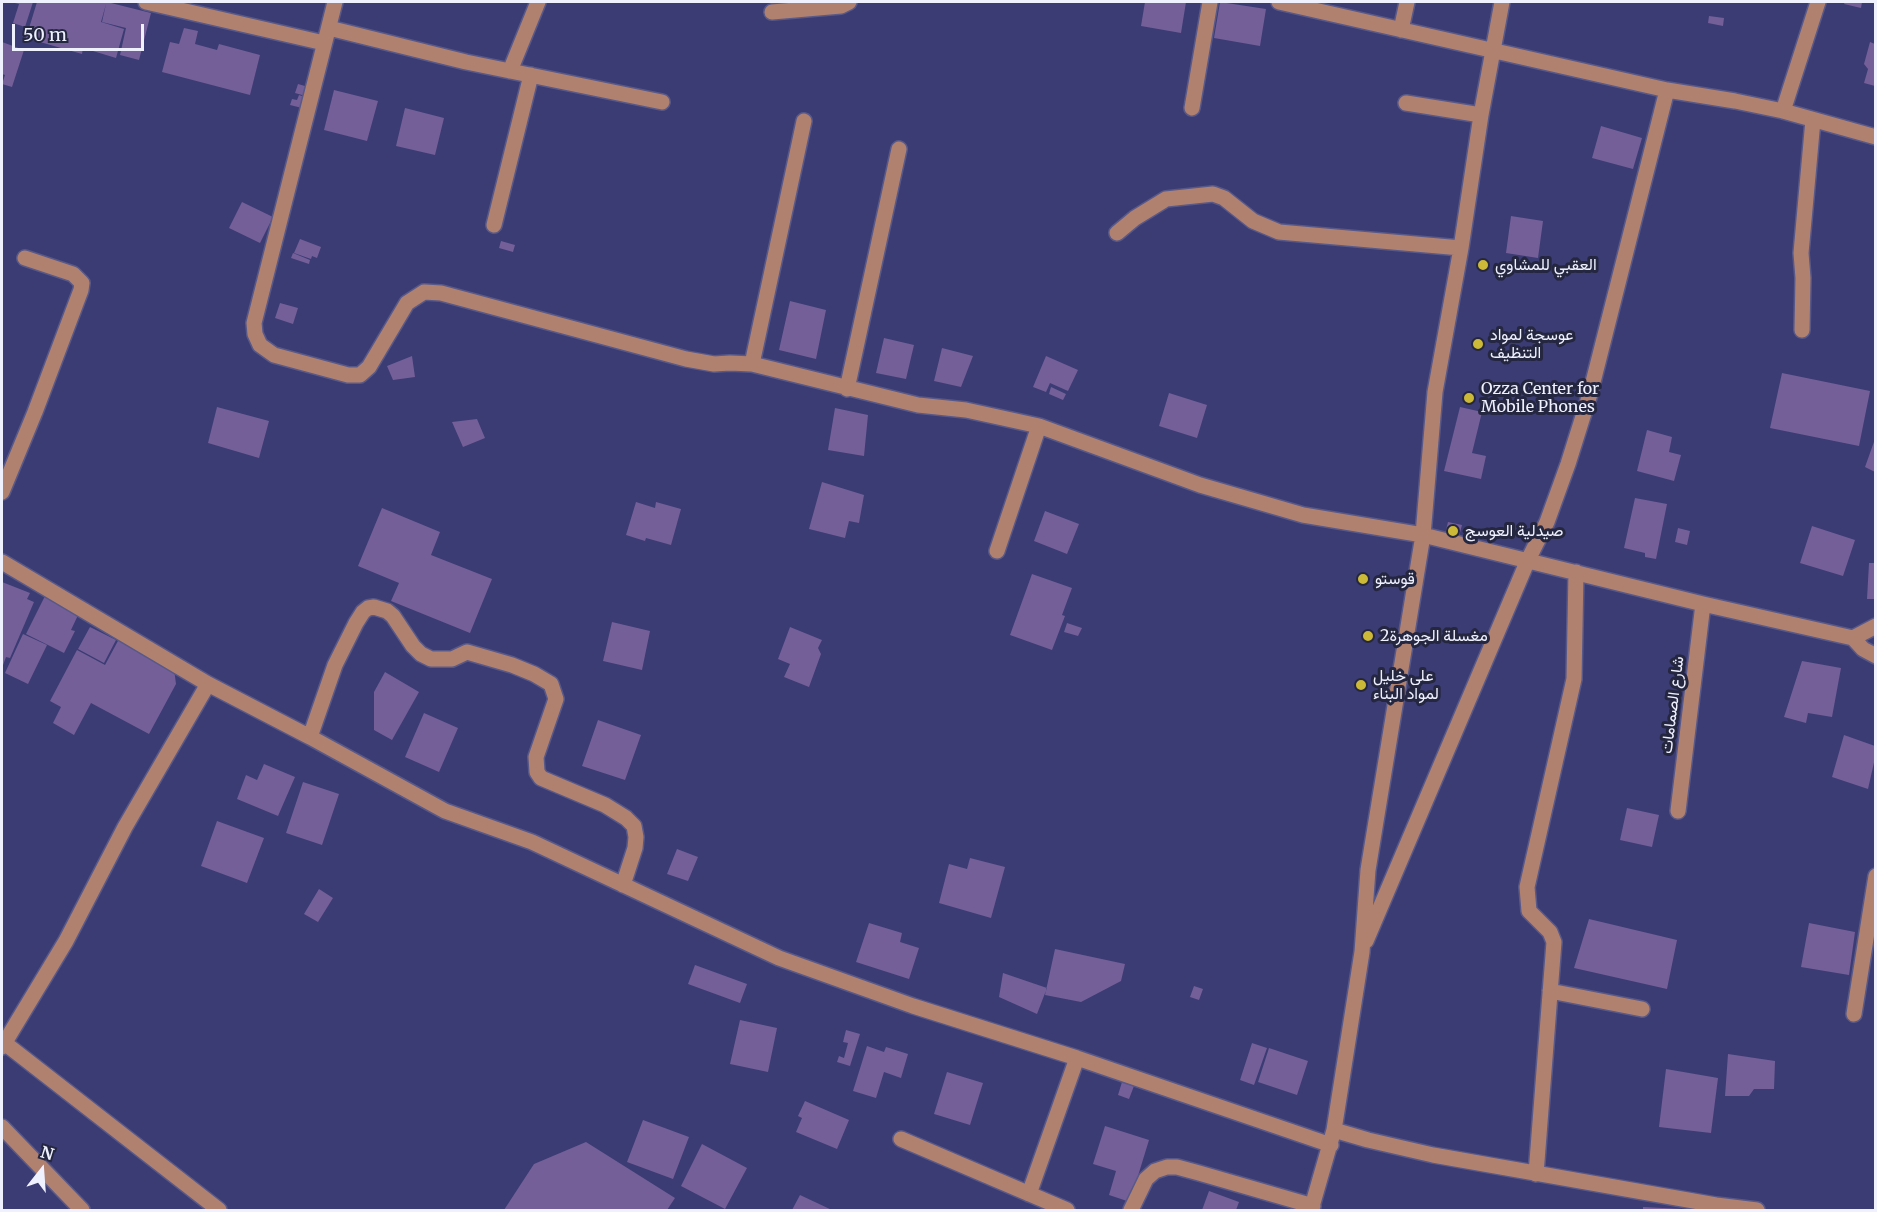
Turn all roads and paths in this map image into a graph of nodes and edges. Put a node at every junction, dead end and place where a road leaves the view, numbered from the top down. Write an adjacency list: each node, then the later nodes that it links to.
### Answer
1 (146, 2): 13 (street)
2 (335, 2): 11 (street)
3 (538, 2): 15 (street)
4 (849, 2): 10 (street)
5 (1210, 2): 20 (street)
6 (1279, 2): 12 (street)
7 (1407, 2): 12 (street)
8 (1502, 2): 14 (street)
9 (1818, 2): 21 (street)
10 (772, 12)
11 (329, 28): 13 (street); 15 (street)
12 (1401, 30): 14 (street)
13 (324, 43): 32 (street)
14 (1494, 51): 17 (street); 22 (street)
15 (510, 71): 16 (street)
16 (531, 75): 18 (street); 27 (street)
17 (1667, 90): 21 (street); 38 (street)
18 (662, 102)
19 (1406, 103): 22 (street)
20 (1192, 108)
21 (1784, 111): 24 (street)
22 (1481, 115): 29 (street)
23 (804, 120): 32 (street)
24 (1813, 120): 25 (street); 31 (street)
25 (1875, 137)
26 (899, 149): 33 (street)
27 (494, 225)
28 (1117, 233): 29 (street)
29 (1461, 248): 36 (street)
30 (25, 258): 35 (street)
31 (1802, 330)
32 (752, 364): 33 (street)
33 (847, 389): 34 (street)
34 (1038, 426): 36 (street); 37 (street)
35 (2, 492)
36 (1423, 535): 38 (street); 50 (street)
37 (997, 551)
38 (1528, 560): 40 (street); 50 (street)
39 (2, 562): 45 (street)
40 (1576, 572): 41 (street); 51 (street)
41 (1703, 604): 43 (street); 47 (street, شارع الصمامات)
42 (1875, 626): 43 (street)
43 (1853, 638): 44 (street)
44 (1875, 656)
45 (208, 684): 46 (street); 54 (street)
46 (310, 737): 49 (street); 49 (street)
47 (1678, 811)
48 (1875, 876): 53 (street)
49 (623, 885): 55 (street)
50 (1362, 952): 57 (street)
51 (1550, 991): 52 (street); 59 (street)
52 (1642, 1009)
53 (1854, 1014)
54 (2, 1044): 63 (street)
55 (1077, 1058): 57 (street); 60 (street)
56 (2, 1127): 62 (street)
57 (1333, 1137): 59 (street); 61 (street)
58 (901, 1139): 60 (street)
59 (1536, 1174): 66 (street)
60 (1029, 1194): 64 (street)
61 (1312, 1208): 65 (street)
62 (82, 1210)
63 (219, 1210)
64 (1067, 1210)
65 (1131, 1210)
66 (1757, 1210)

